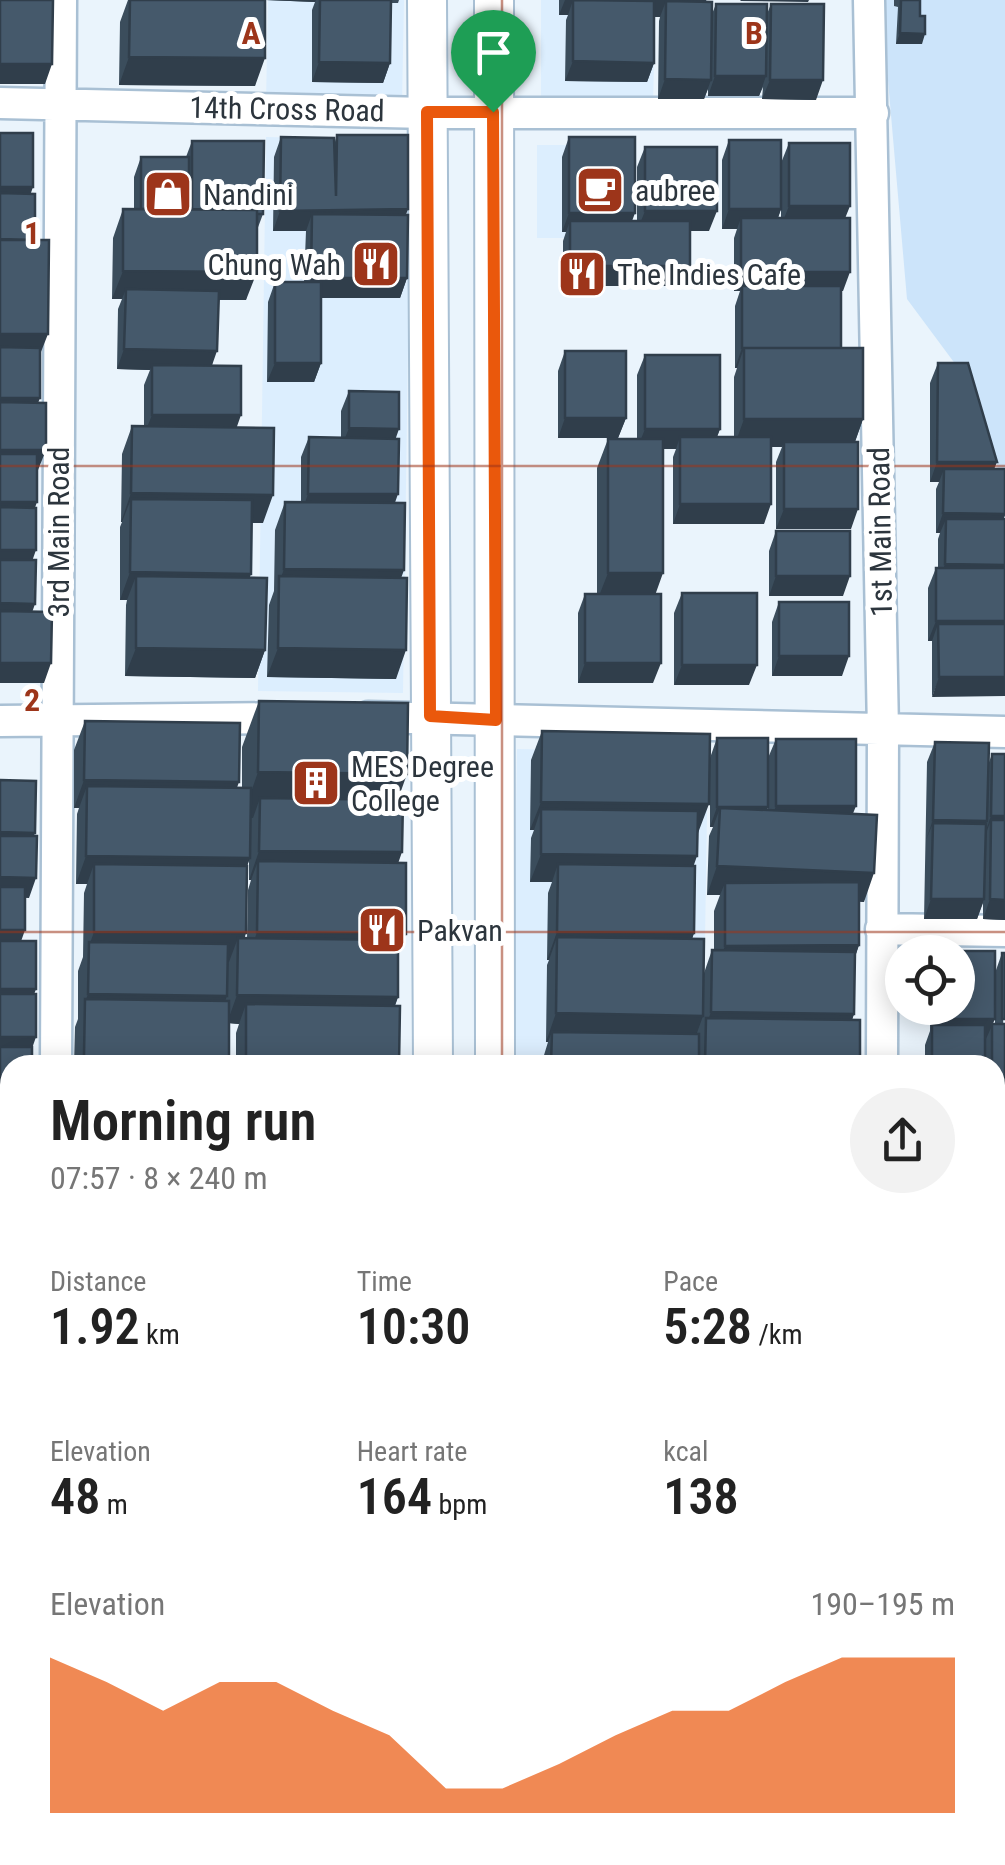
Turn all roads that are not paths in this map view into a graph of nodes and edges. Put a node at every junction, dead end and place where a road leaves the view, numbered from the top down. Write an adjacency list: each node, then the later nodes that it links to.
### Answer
1 (60, 0): 6 (street, 3rd Main Road)
2 (427, 0): 7 (street)
3 (494, 0): 8 (street)
4 (869, 0): 9 (street, 1st Main Road)
5 (0, 103): 6 (street, 14th Cross Road)
6 (60, 103): 7 (street, 14th Cross Road); 13 (street, 3rd Main Road)
7 (427, 112): 8 (street, 14th Cross Road); 10 (street)
8 (493, 112): 9 (street, 14th Cross Road); 11 (street)
9 (873, 113): 14 (street, 1st Main Road)
10 (430, 716): 11 (street); 13 (street); 19 (street)
11 (496, 720): 14 (street); 20 (street)
12 (0, 721): 13 (street)
13 (57, 722): 18 (street, 3rd Main Road)
14 (883, 732): 15 (street); 16 (street, 1st Main Road)
15 (1005, 732)
16 (881, 928): 17 (street); 21 (street, 1st Main Road)
17 (1005, 931)
18 (56, 1055)
19 (433, 1055)
20 (495, 1055)
21 (882, 1055)

